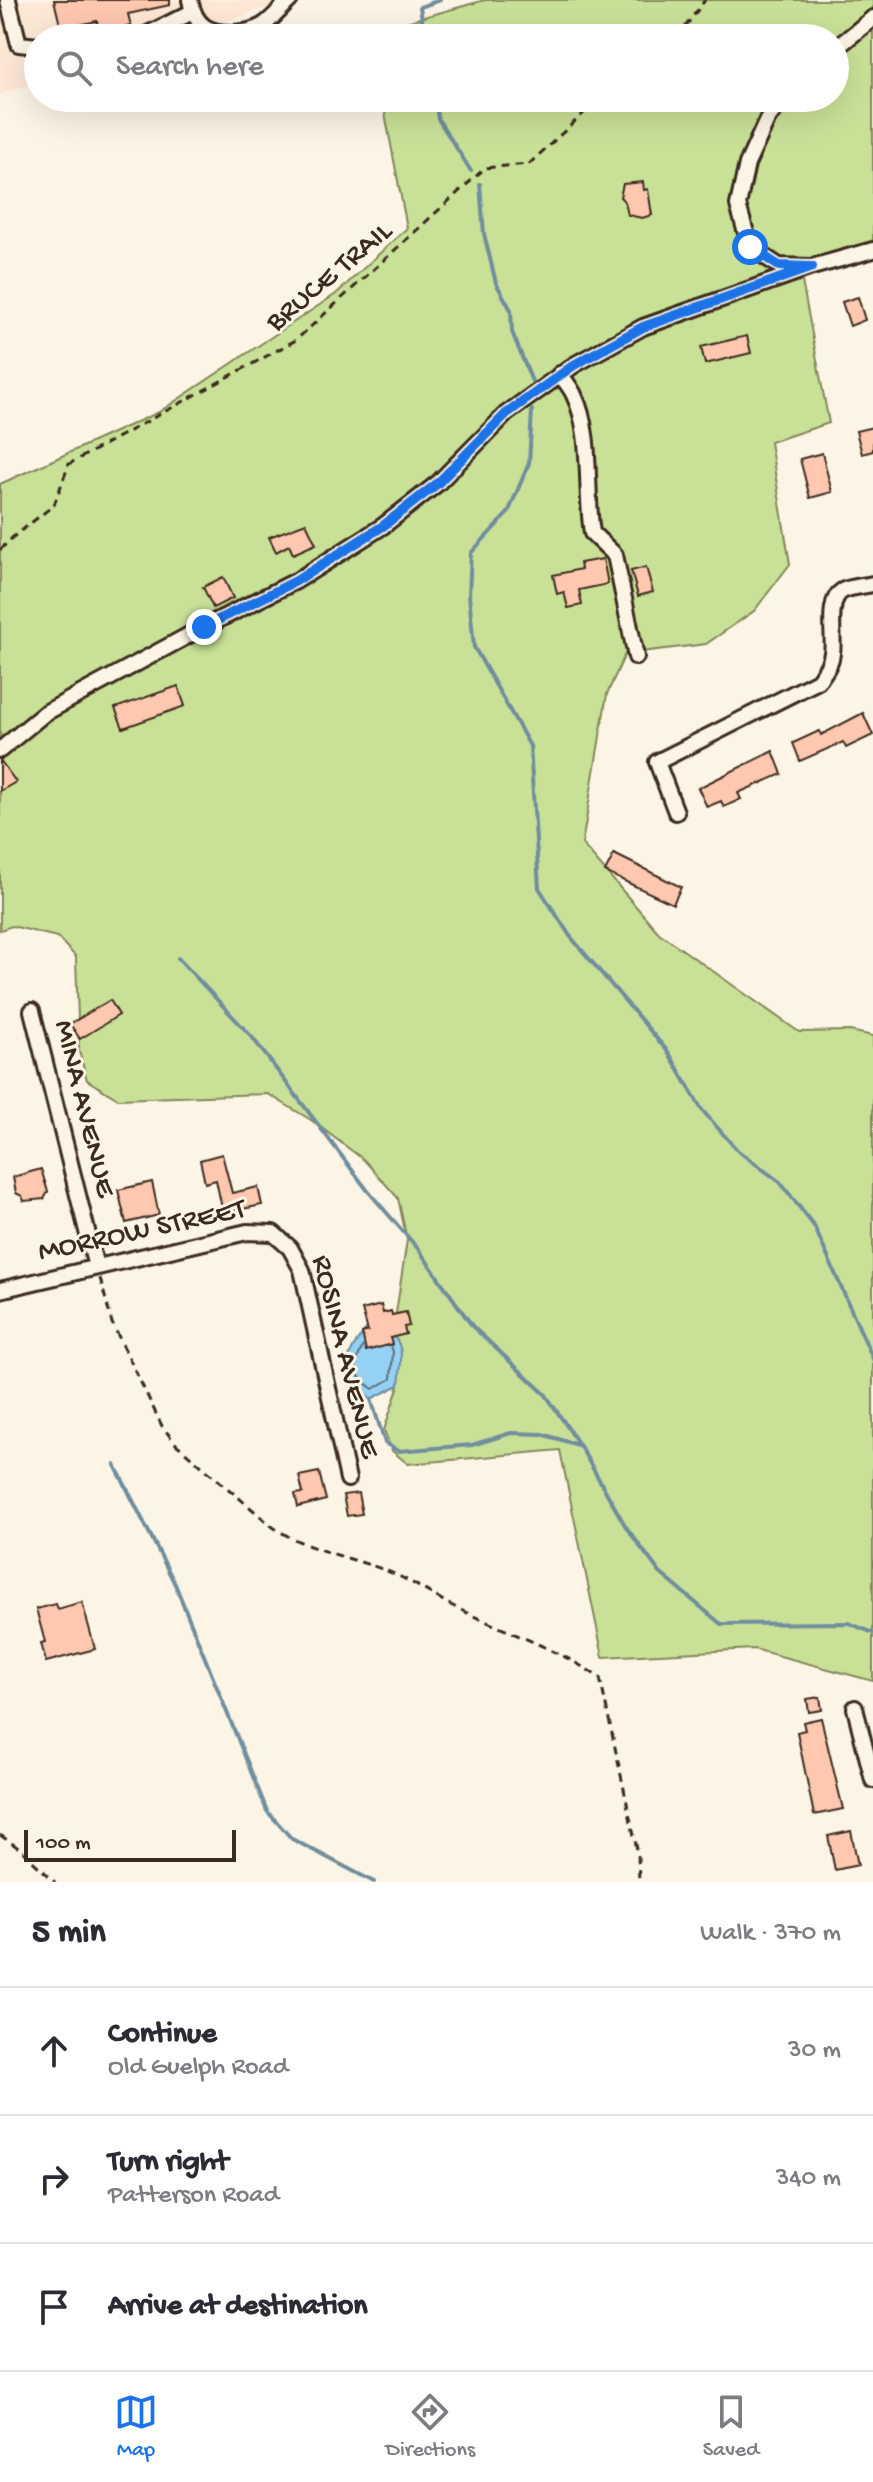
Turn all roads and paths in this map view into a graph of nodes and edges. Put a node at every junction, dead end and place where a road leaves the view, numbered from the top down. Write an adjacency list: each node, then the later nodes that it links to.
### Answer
1 (8, 0): 11 (street)
2 (290, 0): 8 (street)
3 (705, 0): 9 (path)
4 (191, 6): 6 (street); 7 (street)
5 (873, 18): 10 (street)
6 (163, 24)
7 (203, 24)
8 (265, 24)
9 (687, 24)
10 (849, 38)
11 (24, 45)
12 (585, 112): 17 (path, BRUCE TRAIL)
13 (773, 112): 15 (street)
14 (873, 250): 15 (street)
15 (812, 267): 16 (street)
16 (560, 374): 19 (street); 20 (street)
17 (0, 550)
18 (873, 584): 21 (street)
19 (636, 657)
20 (0, 750)
21 (676, 812)
22 (32, 1011): 24 (street, MINA AVENUE)
23 (290, 1248): 24 (street, MORROW STREET); 26 (street, ROSINA AVENUE)
24 (96, 1267): 25 (street, MORROW STREET); 31 (path)
25 (0, 1290)
26 (348, 1479)
27 (855, 1708): 28 (street)
28 (873, 1780)
29 (0, 1835): 30 (path)
30 (55, 1882)
31 (639, 1882)

